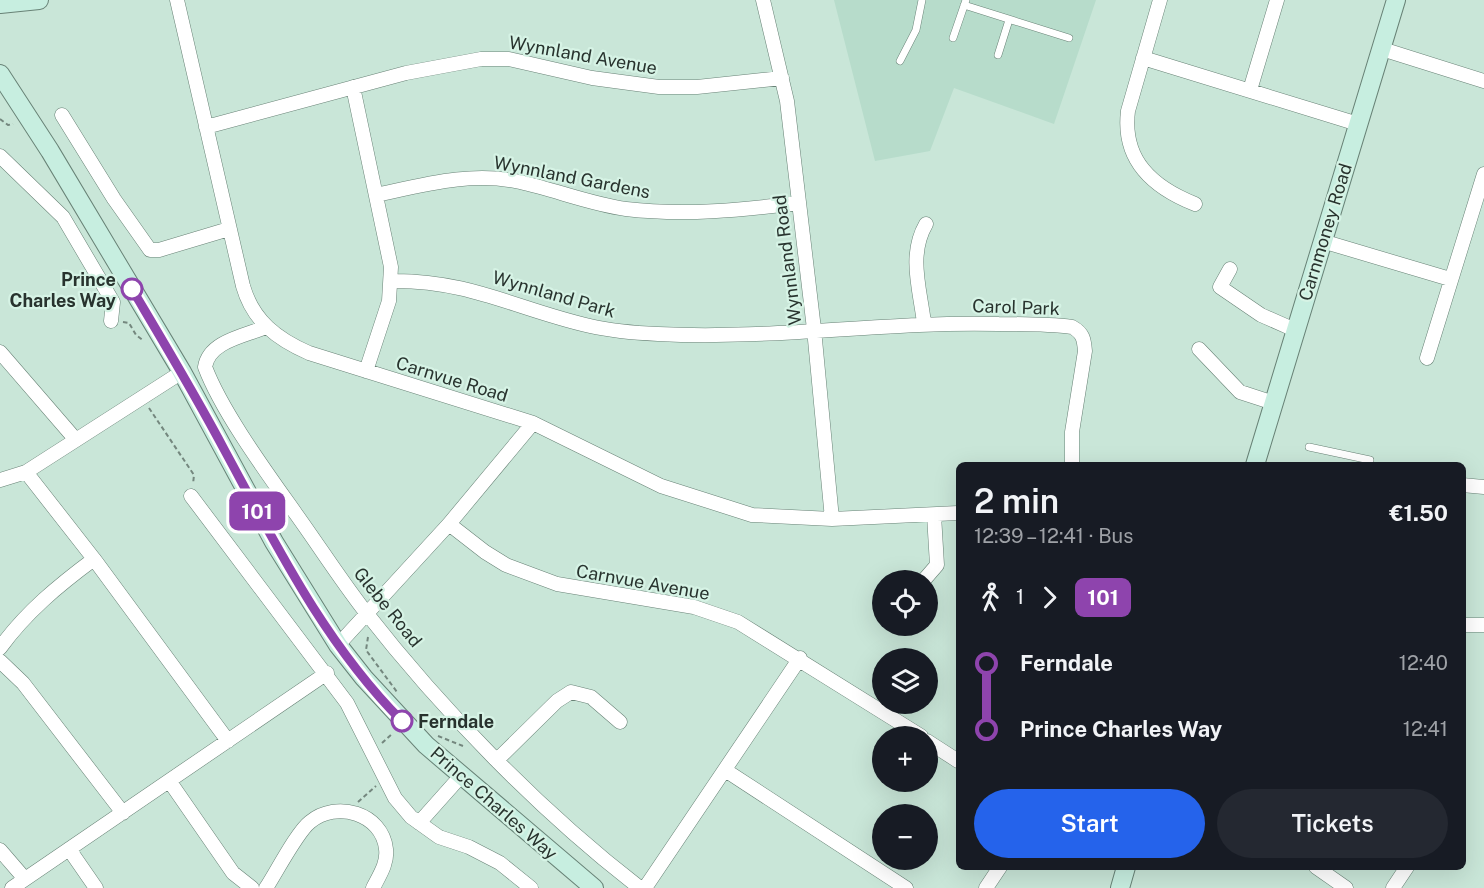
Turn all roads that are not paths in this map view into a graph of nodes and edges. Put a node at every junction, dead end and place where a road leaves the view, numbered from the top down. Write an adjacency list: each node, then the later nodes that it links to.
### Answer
1 (39, 0): 9 (street)
2 (177, 0): 25 (street, Carnvue Road)
3 (763, 0): 18 (street, Wynnland Road)
4 (922, 0): 16 (lane)
5 (1160, 0): 15 (street)
6 (1276, 0): 21 (street)
7 (1396, 0): 13 (street, Carnmoney Road)
8 (965, 3): 10 (lane); 11 (lane)
9 (0, 4)
10 (1009, 20): 12 (lane); 14 (lane)
11 (953, 38)
12 (1069, 38)
13 (1382, 49): 19 (street); 24 (street, Carnmoney Road)
14 (998, 55)
15 (1143, 58): 21 (street); 31 (street)
16 (900, 61)
17 (0, 74): 47 (street, Prince Charles Way)
18 (782, 78): 20 (street, Wynnland Avenue); 30 (street, Wynnland Road)
19 (1484, 81)
20 (353, 87): 25 (street, Wynnland Avenue); 29 (street)
21 (1250, 90): 24 (street)
22 (62, 116): 26 (street)
23 (83, 121): 26 (street)
24 (1358, 124): 34 (street, Carnmoney Road)
25 (206, 127): 33 (street, Carnvue Road)
26 (71, 129): 33 (street)
27 (0, 156): 38 (street)
28 (1484, 174): 36 (street)
29 (376, 195): 30 (street, Wynnland Gardens); 37 (street)
30 (799, 204): 41 (street, Wynnland Road)
31 (1195, 204)
32 (926, 224): 39 (street)
33 (229, 229): 40 (street, Carnvue Road)
34 (1322, 241): 36 (street); 42 (street, Carnmoney Road)
35 (1230, 269): 42 (street)
36 (1450, 279): 45 (street)
37 (392, 281): 41 (street, Wynnland Park); 46 (street)
38 (111, 321)
39 (924, 323): 41 (street, Carol Park); 52 (street, Carol Park)
40 (266, 327): 46 (street, Carnvue Road); 66 (street, Glebe Road)
41 (814, 329): 62 (street, Wynnland Road)
42 (1294, 330): 48 (street, Carnmoney Road)
43 (1199, 349): 48 (street)
44 (0, 352): 50 (street)
45 (1427, 358)
46 (366, 371): 49 (street, Carnvue Road)
47 (182, 372): 50 (street); 69 (street, Prince Charles Way)
48 (1274, 403): 53 (street, Carnmoney Road)
49 (533, 423): 62 (street, Carnvue Road); 63 (street)
50 (76, 440): 55 (street)
51 (1309, 447): 54 (lane)
52 (1072, 462)
53 (1257, 462)
54 (1370, 462)
55 (26, 472): 56 (street); 64 (street)
56 (0, 480)
57 (1466, 485): 58 (street)
58 (1484, 487)
59 (191, 496): 73 (street)
60 (956, 513): 61 (street, Carnvue Road)
61 (934, 515): 62 (street, Carnvue Road); 65 (street)
62 (832, 519)
63 (449, 524): 66 (street); 71 (street, Carnvue Avenue)
64 (94, 559): 70 (street); 76 (street)
65 (933, 570)
66 (368, 614): 69 (street); 78 (street, Glebe Road)
67 (1466, 624): 68 (street)
68 (1484, 625)
69 (338, 645): 81 (street, Prince Charles Way)
70 (0, 648)
71 (800, 658): 75 (street, Carnvue Avenue); 80 (street)
72 (0, 661): 83 (street)
73 (327, 673): 76 (street); 84 (street)
74 (620, 722): 78 (street)
75 (905, 726)
76 (228, 741): 82 (street)
77 (938, 748): 79 (street)
78 (497, 760): 99 (street, Glebe Road)
79 (956, 760)
80 (724, 770): 100 (street); 101 (street)
81 (460, 777): 84 (street); 98 (street, Prince Charles Way)
82 (170, 782): 83 (street); 94 (street)
83 (123, 813): 85 (street)
84 (419, 823): 97 (street)
85 (69, 849): 91 (street); 93 (street)
86 (0, 850): 91 (street)
87 (998, 870): 102 (street)
88 (1125, 870): 103 (street)
89 (1320, 870): 104 (street)
90 (1405, 870): 105 (street)
91 (25, 879): 92 (street)
92 (12, 888)
93 (96, 888)
94 (252, 888)
95 (266, 888): 96 (street)
96 (373, 888)
97 (531, 888)
98 (594, 888)
99 (640, 888)
100 (645, 888)
101 (906, 888)
102 (986, 888)
103 (1120, 888)
104 (1346, 888)
105 (1393, 888)

